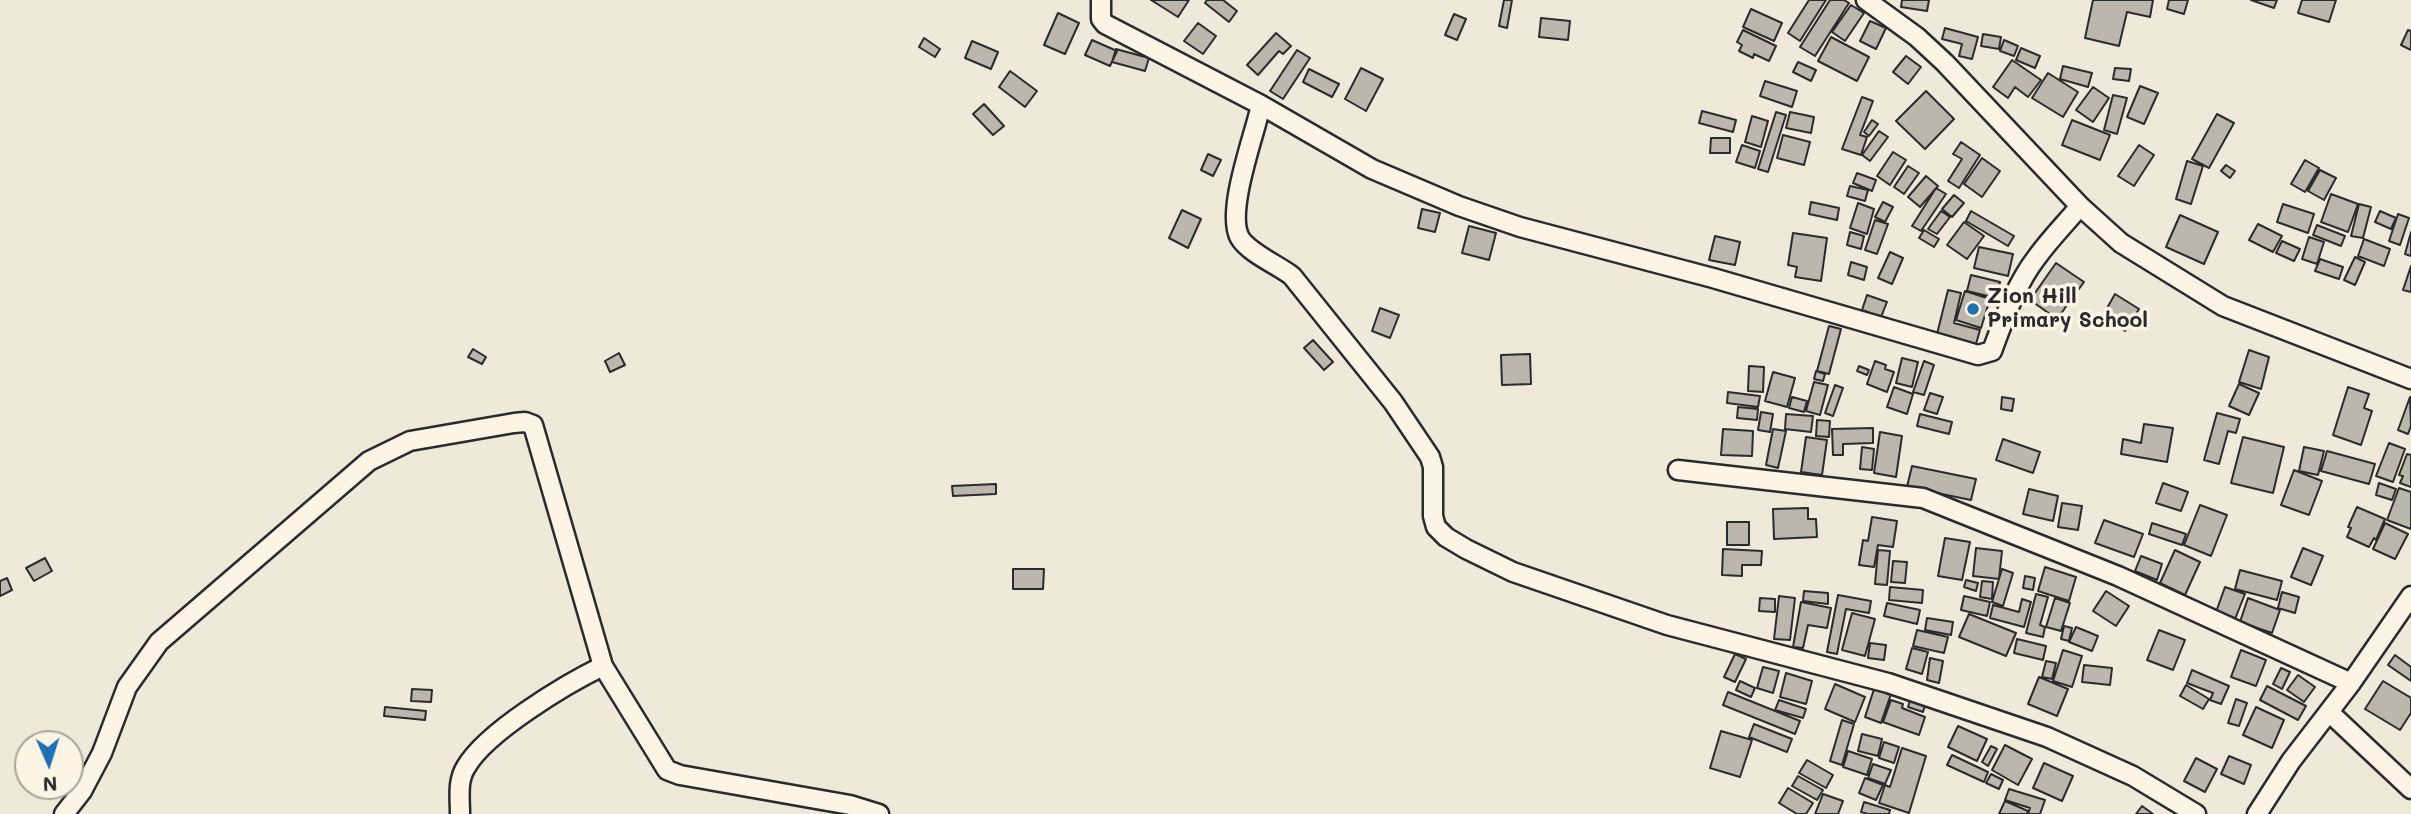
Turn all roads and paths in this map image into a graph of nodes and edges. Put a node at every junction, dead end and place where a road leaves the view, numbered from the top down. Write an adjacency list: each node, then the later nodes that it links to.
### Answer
1 (1101, 0): 3 (street)
2 (1866, 0): 4 (street)
3 (1261, 105): 4 (street); 15 (street)
4 (2080, 206): 5 (street)
5 (2411, 379)
6 (1678, 470): 9 (street)
7 (2411, 596): 9 (street)
8 (603, 666): 12 (street); 13 (street); 14 (street)
9 (2351, 683): 10 (street)
10 (2329, 712): 11 (street); 16 (street)
11 (2411, 789)
12 (64, 814)
13 (460, 814)
14 (879, 814)
15 (2196, 814)
16 (2257, 814)

